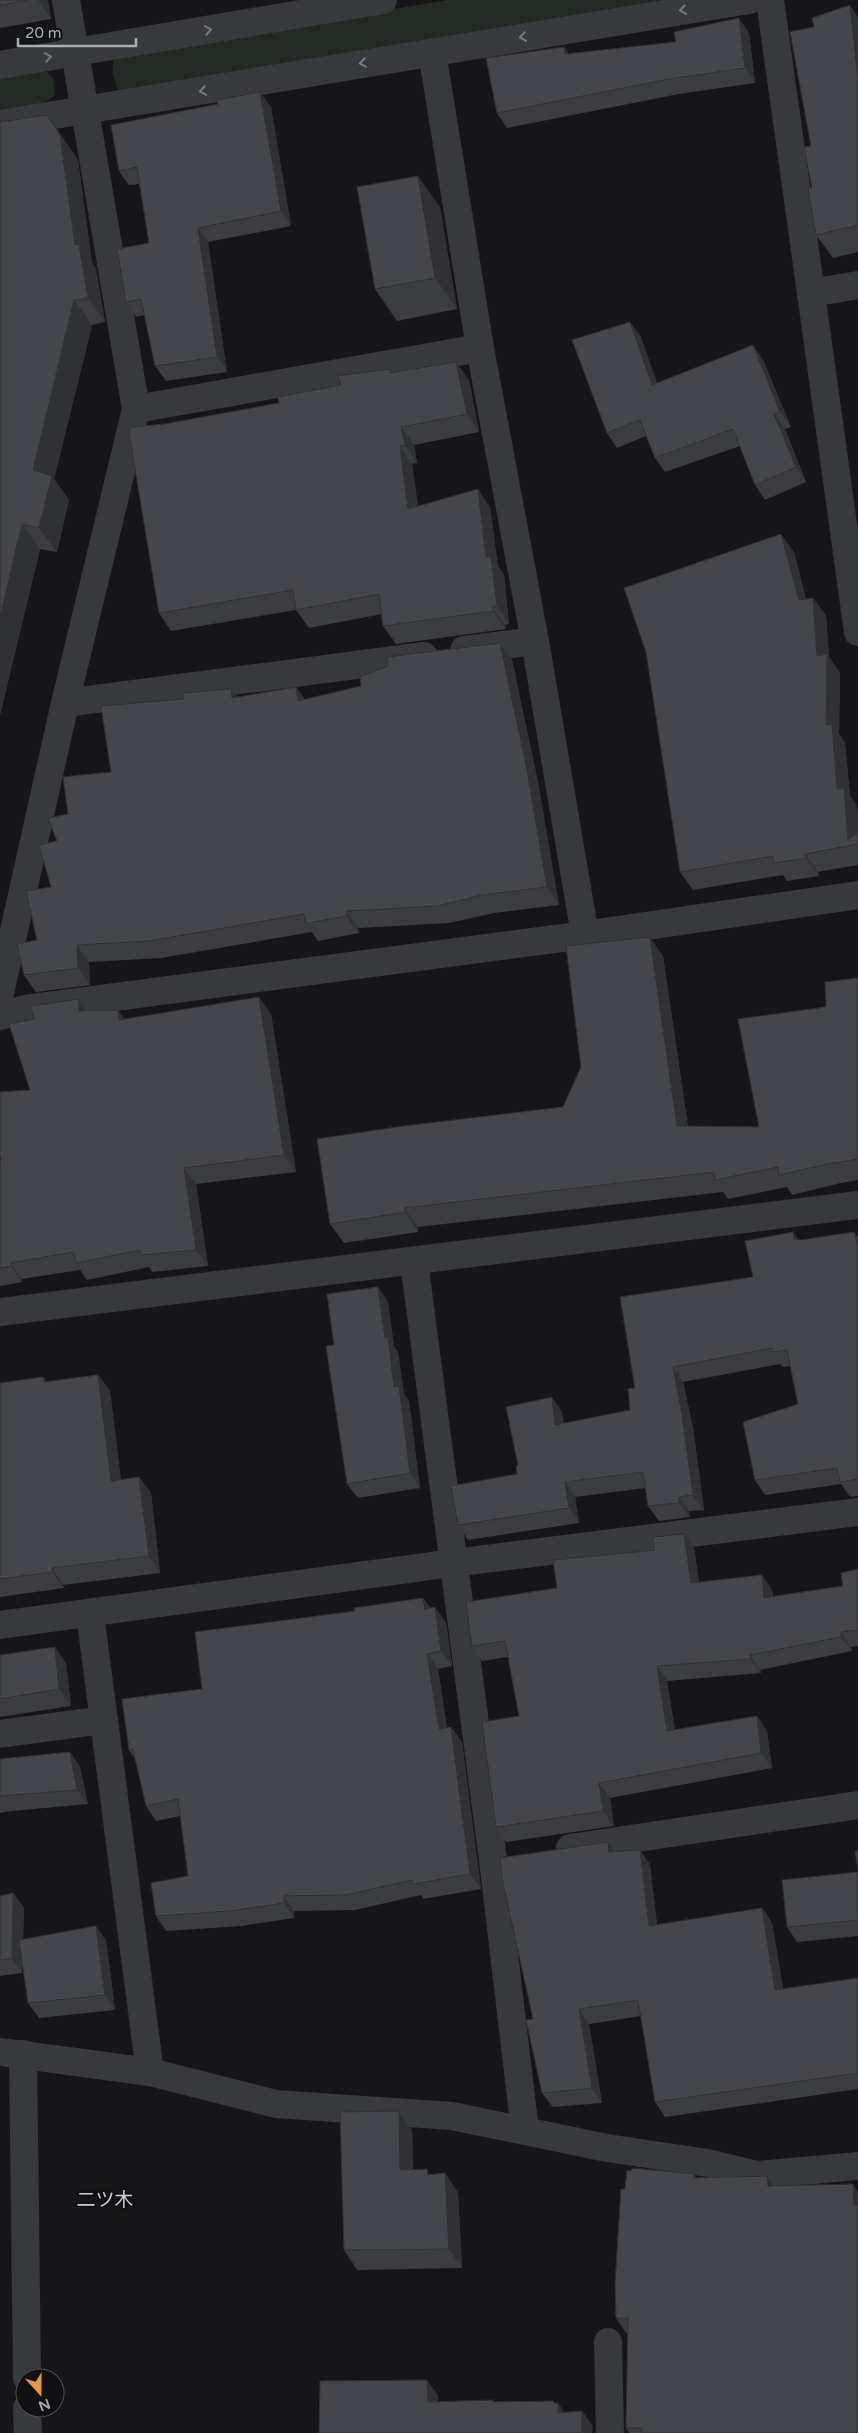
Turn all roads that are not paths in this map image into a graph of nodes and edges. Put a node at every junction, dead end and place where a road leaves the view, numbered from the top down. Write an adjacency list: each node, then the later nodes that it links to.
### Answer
1 (66, 0): 5 (street)
2 (383, 0): 5 (street, one-way to 2)
3 (770, 0): 11 (street)
4 (734, 1): 6 (street, one-way to 6)
5 (76, 52): 7 (street, one-way to 5); 8 (street)
6 (432, 52): 8 (street, one-way to 8); 12 (street)
7 (0, 65)
8 (84, 111): 9 (street); 13 (street)
9 (0, 124)
10 (858, 285): 11 (street)
11 (811, 293): 14 (street)
12 (480, 348): 13 (street); 16 (street)
13 (136, 409): 17 (street)
14 (855, 589): 15 (street)
15 (858, 632)
16 (534, 641): 17 (street); 19 (street)
17 (65, 703): 20 (street)
18 (858, 896): 19 (street)
19 (585, 935): 21 (street)
20 (0, 993)
21 (0, 1016)
22 (858, 1205): 23 (street)
23 (414, 1262): 24 (street); 26 (street)
24 (0, 1312)
25 (858, 1512): 26 (street)
26 (453, 1563): 27 (street); 32 (street)
27 (90, 1614): 28 (street); 29 (street)
28 (0, 1625)
29 (104, 1720): 30 (street); 34 (street)
30 (0, 1734)
31 (858, 1804): 32 (street)
32 (493, 1860): 35 (street)
33 (11, 2053): 34 (street); 38 (street)
34 (150, 2072): 35 (street)
35 (525, 2130): 36 (street)
36 (858, 2166)
37 (608, 2342): 41 (street)
38 (27, 2368)
39 (27, 2418): 40 (street)
40 (28, 2433)
41 (610, 2433)

